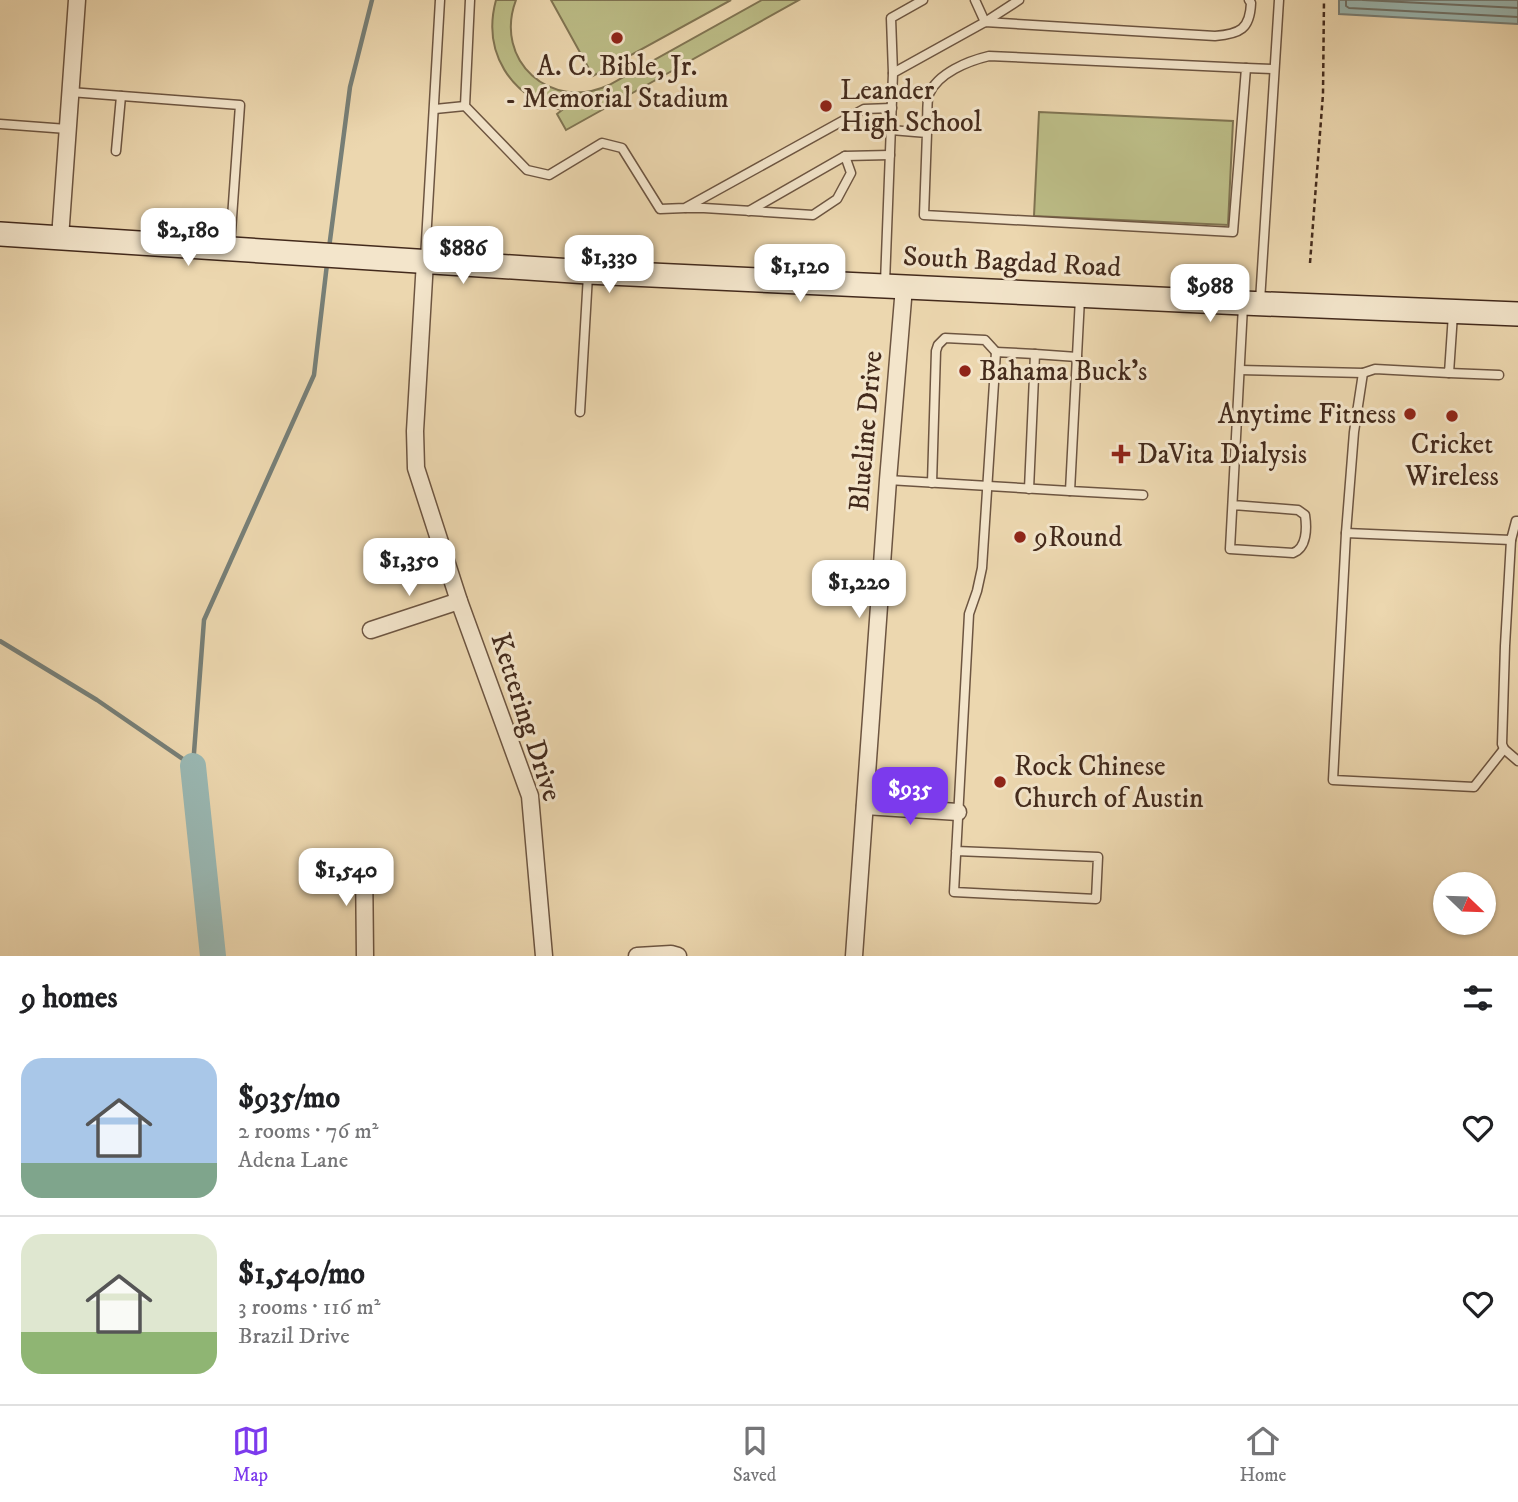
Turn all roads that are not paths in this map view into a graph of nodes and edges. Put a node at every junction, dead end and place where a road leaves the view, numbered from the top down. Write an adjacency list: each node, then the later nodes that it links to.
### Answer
1 (77, 0): 13 (street)
2 (440, 0): 16 (lane, Kettering Drive)
3 (470, 0): 15 (lane)
4 (923, 0): 12 (lane)
5 (975, 0): 9 (lane)
6 (1019, 0): 9 (lane)
7 (1249, 0): 9 (lane)
8 (1279, 0): 11 (lane)
9 (985, 22): 12 (lane)
10 (1245, 68): 11 (lane); 21 (lane); 21 (lane)
11 (1274, 69): 34 (lane)
12 (893, 73): 17 (lane)
13 (70, 92): 14 (lane); 19 (street)
14 (121, 96): 22 (lane); 29 (lane)
15 (465, 106): 16 (lane); 25 (lane)
16 (435, 108): 30 (lane, Kettering Drive)
17 (892, 108): 20 (lane); 25 (lane)
18 (0, 124): 19 (lane)
19 (67, 128): 28 (street)
20 (891, 130): 21 (lane); 23 (lane)
21 (928, 133)
22 (116, 150)
23 (890, 155): 24 (lane); 32 (lane)
24 (845, 156): 26 (lane); 26 (lane)
25 (685, 208): 26 (lane)
26 (749, 211)
27 (0, 234): 28 (main road, South Bagdad Road)
28 (60, 238): 29 (main road, South Bagdad Road)
29 (230, 249): 30 (main road, South Bagdad Road)
30 (425, 261): 31 (main road, South Bagdad Road); 55 (street, Kettering Drive)
31 (588, 272): 32 (main road, South Bagdad Road); 44 (lane)
32 (894, 286): 33 (main road, South Bagdad Road); 45 (street, Blueline Drive)
33 (1080, 295): 34 (main road, South Bagdad Road); 39 (lane)
34 (1252, 304): 35 (main road, South Bagdad Road); 40 (lane)
35 (1453, 311): 36 (main road, South Bagdad Road); 42 (lane)
36 (1518, 314)
37 (996, 352): 38 (lane); 46 (lane); 47 (lane)
38 (1035, 354): 39 (lane); 48 (lane)
39 (1077, 357): 49 (lane)
40 (1240, 370): 41 (lane); 51 (lane)
41 (1363, 373): 42 (lane); 53 (lane)
42 (1449, 373): 43 (lane)
43 (1499, 375)
44 (580, 412)
45 (888, 480): 46 (lane); 59 (street, Blueline Drive)
46 (932, 483): 47 (lane)
47 (987, 486): 48 (lane); 60 (lane)
48 (1029, 489): 49 (lane)
49 (1070, 491): 50 (lane)
50 (1143, 495)
51 (1233, 505): 51 (lane)
52 (1518, 521): 54 (lane)
53 (1346, 533): 54 (lane); 57 (lane)
54 (1511, 540): 57 (lane)
55 (460, 601): 56 (street); 64 (street, Kettering Drive)
56 (371, 631)
57 (1504, 749): 58 (lane)
58 (1518, 761)
59 (865, 806): 60 (street); 67 (street, Blueline Drive)
60 (958, 812): 61 (lane)
61 (956, 851): 61 (lane)
62 (364, 860): 63 (street)
63 (365, 956)
64 (544, 956)
65 (636, 956): 66 (street)
66 (678, 956)
67 (854, 956)

